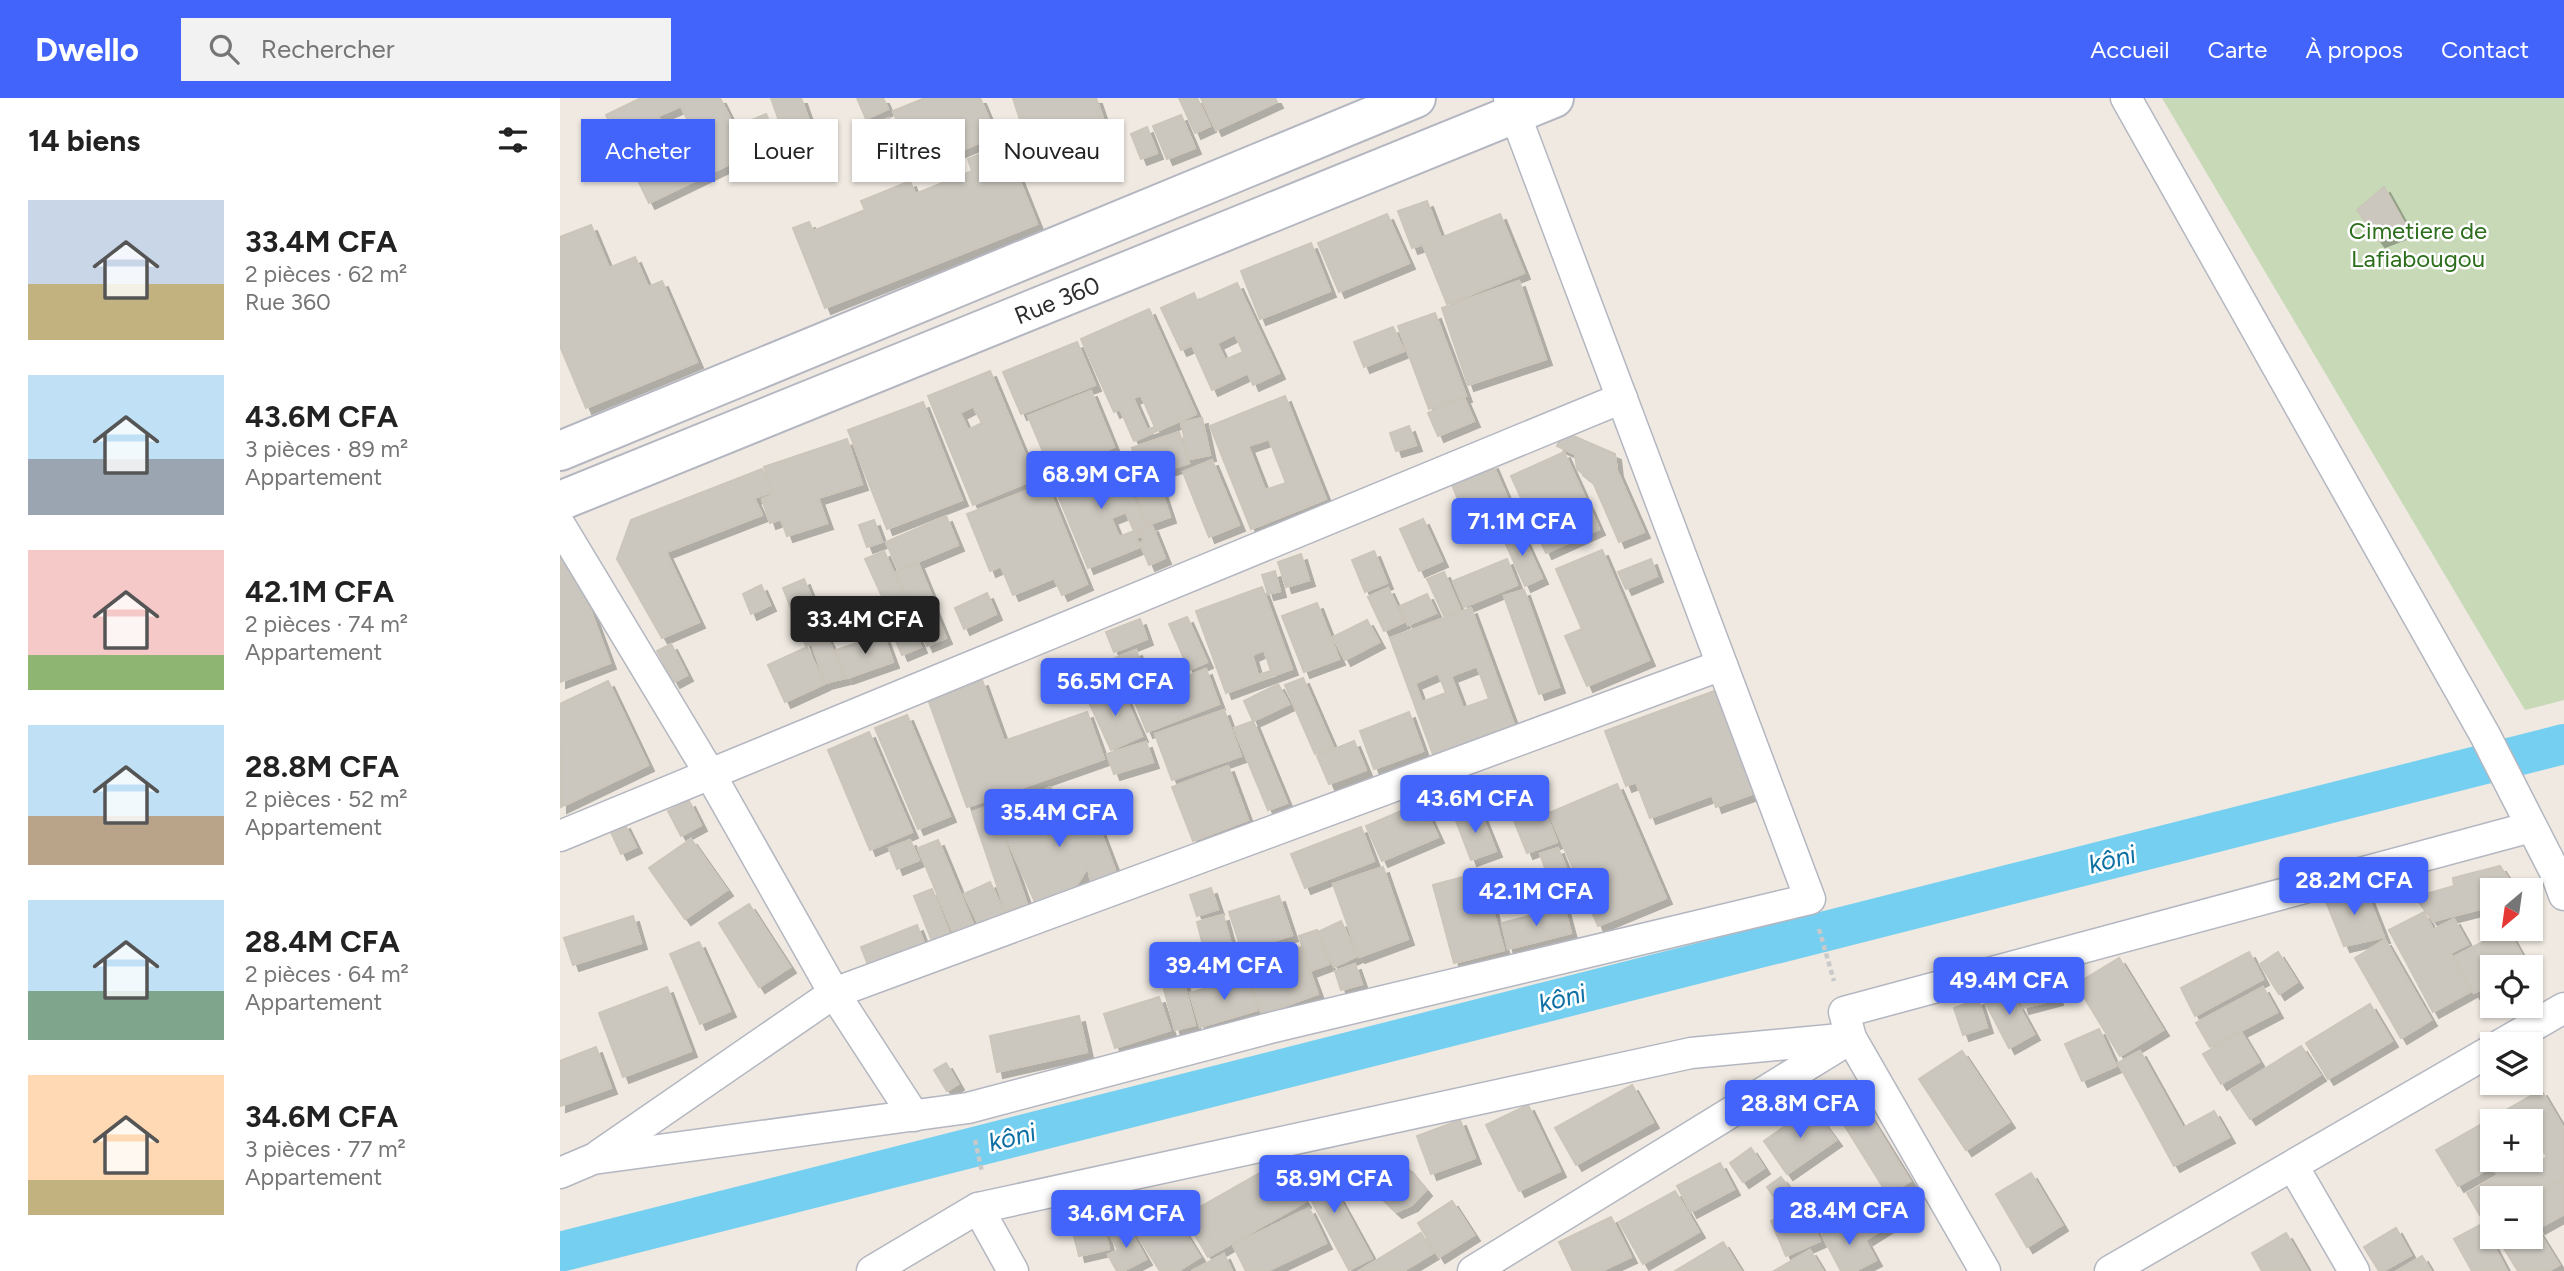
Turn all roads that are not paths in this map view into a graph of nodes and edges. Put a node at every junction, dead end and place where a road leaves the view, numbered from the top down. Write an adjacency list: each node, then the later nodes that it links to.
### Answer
1 (1416, 98): 6 (main road, Rue 360)
2 (1554, 98): 4 (main road, Rue 360)
3 (2126, 98): 11 (street)
4 (1512, 106): 5 (street); 7 (main road, Rue 360)
5 (1622, 398): 9 (street); 10 (street)
6 (563, 442)
7 (560, 501)
8 (560, 525): 10 (street)
9 (1722, 665): 14 (street); 19 (street)
10 (710, 774): 12 (street); 14 (street)
11 (2532, 827): 13 (street); 17 (street)
12 (560, 836)
13 (2562, 882)
14 (834, 993): 19 (street); 20 (street)
15 (2564, 1007): 16 (street)
16 (2522, 1032)
17 (1851, 1038): 23 (street); 26 (street); 27 (street)
18 (2480, 1057): 21 (street)
19 (914, 1116): 20 (street)
20 (593, 1159): 22 (street)
21 (2293, 1166): 28 (street); 29 (street)
22 (560, 1174)
23 (978, 1208): 24 (street); 25 (street)
24 (872, 1271)
25 (1013, 1271)
26 (1473, 1271)
27 (1985, 1271)
28 (2110, 1271)
29 (2354, 1271)

